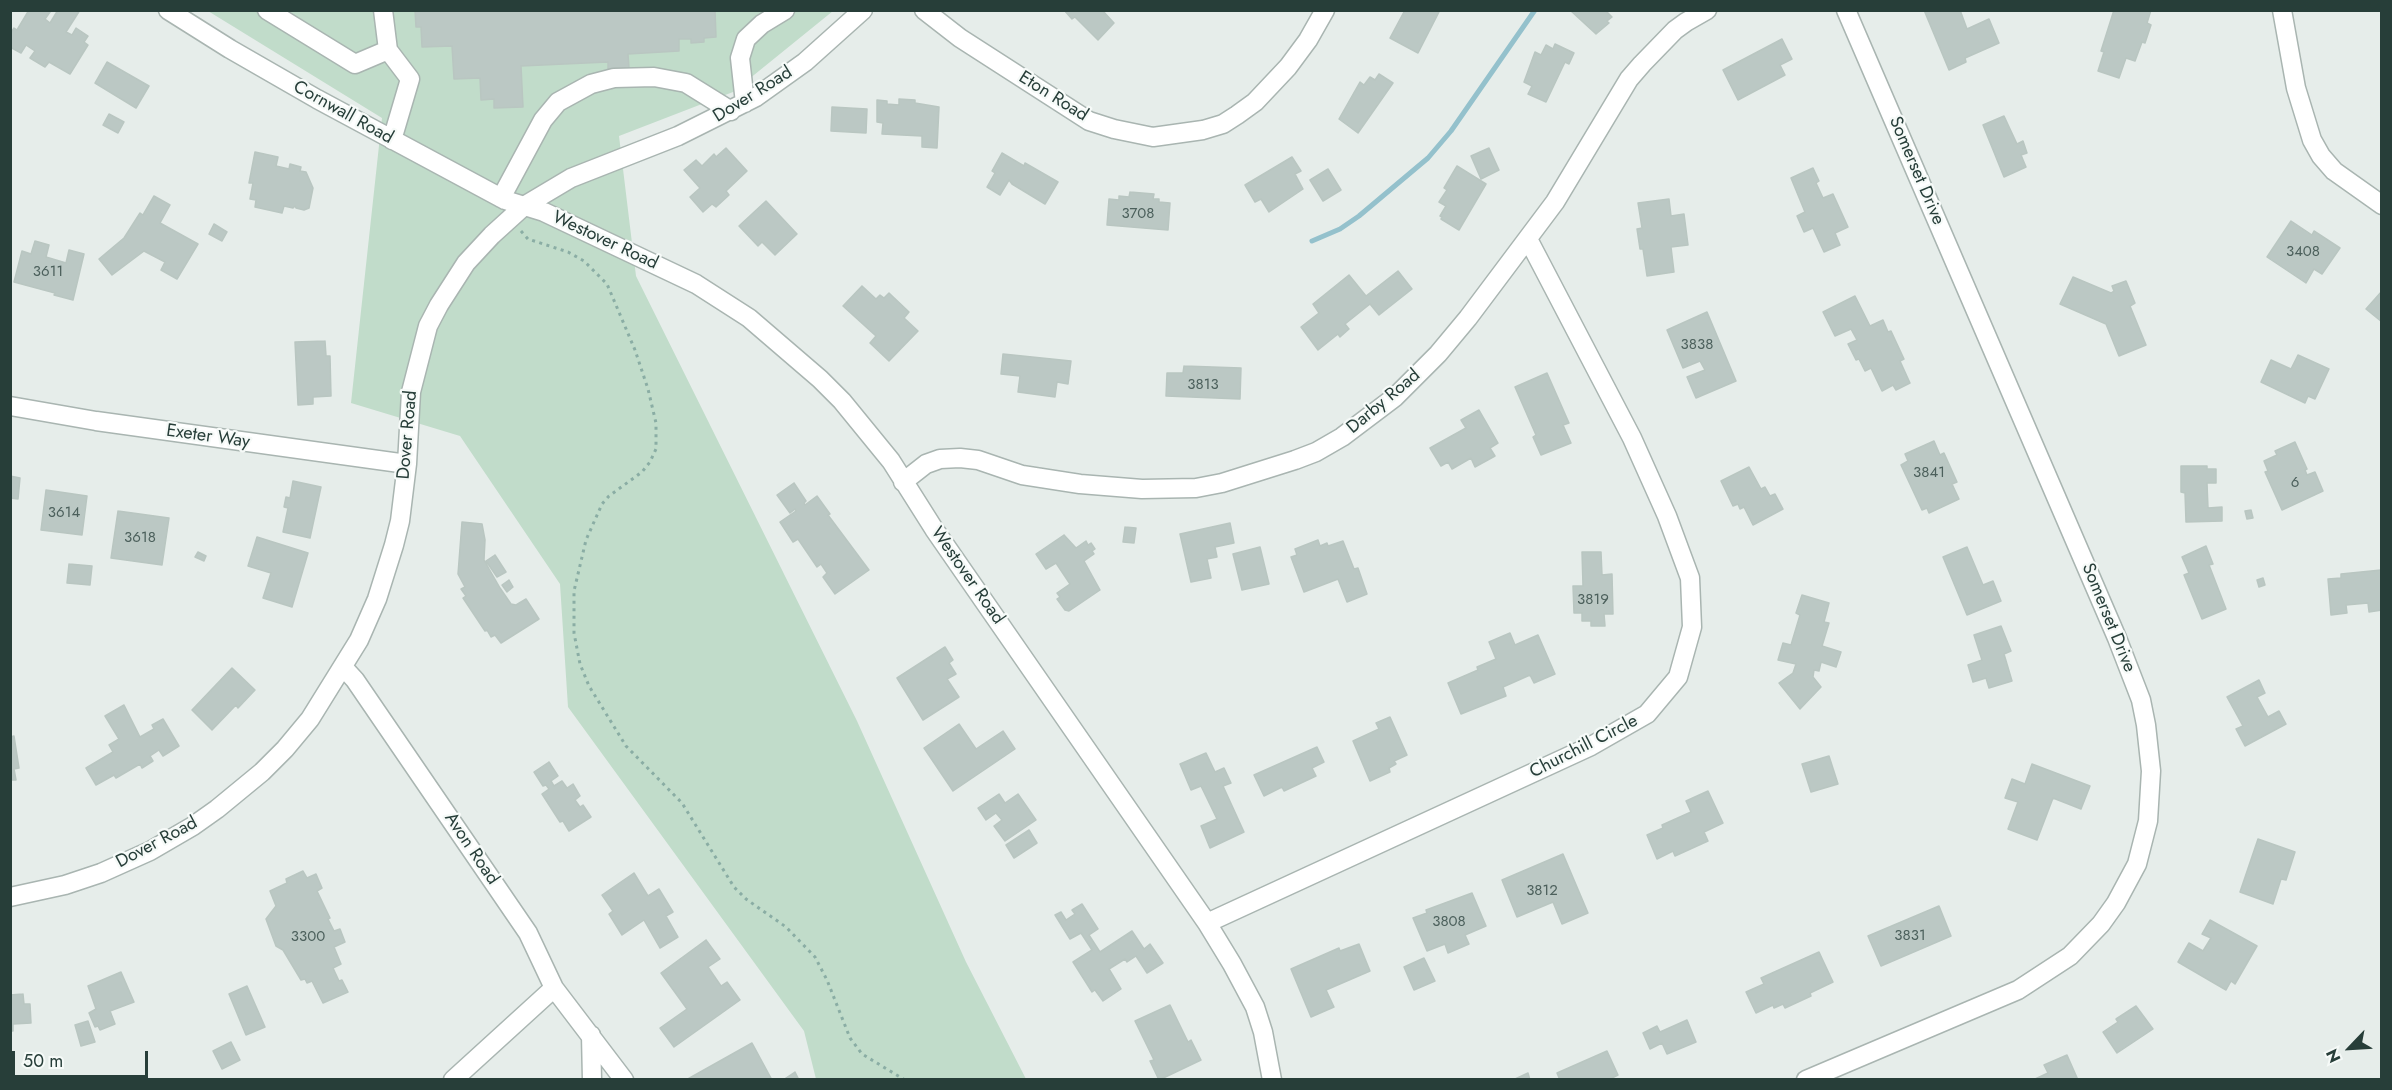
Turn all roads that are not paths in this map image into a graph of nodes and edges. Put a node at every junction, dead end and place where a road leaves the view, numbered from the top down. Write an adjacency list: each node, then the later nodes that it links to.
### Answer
1 (168, 10): 13 (street, Cornwall Road)
2 (267, 10): 11 (street)
3 (383, 10): 11 (street)
4 (785, 10): 12 (street)
5 (863, 10): 12 (street, Dover Road)
6 (924, 10): 7 (street, Eton Road)
7 (1325, 10)
8 (1707, 10): 17 (street, Darby Road)
9 (1846, 10): 30 (street, Somerset Drive)
10 (2282, 10): 15 (street)
11 (388, 50): 13 (street)
12 (738, 107): 14 (street); 16 (street, Dover Road)
13 (392, 140): 14 (street, Cornwall Road)
14 (501, 198): 16 (street, Cornwall Road)
15 (2382, 205)
16 (524, 206): 19 (street, Dover Road); 20 (street, Westover Road)
17 (1528, 239): 20 (street, Darby Road); 23 (street, Churchill Circle)
18 (10, 406): 19 (street, Exeter Way)
19 (407, 464): 21 (street, Dover Road)
20 (903, 482): 23 (street, Westover Road)
21 (344, 668): 22 (street, Dover Road); 24 (street, Avon Road)
22 (10, 897)
23 (1207, 923): 29 (street, Westover Road)
24 (554, 988): 25 (street, Avon Road); 26 (street)
25 (591, 1035): 27 (street); 28 (street, Avon Road)
26 (453, 1080)
27 (592, 1080)
28 (624, 1080)
29 (1272, 1080)
30 (1806, 1080)

